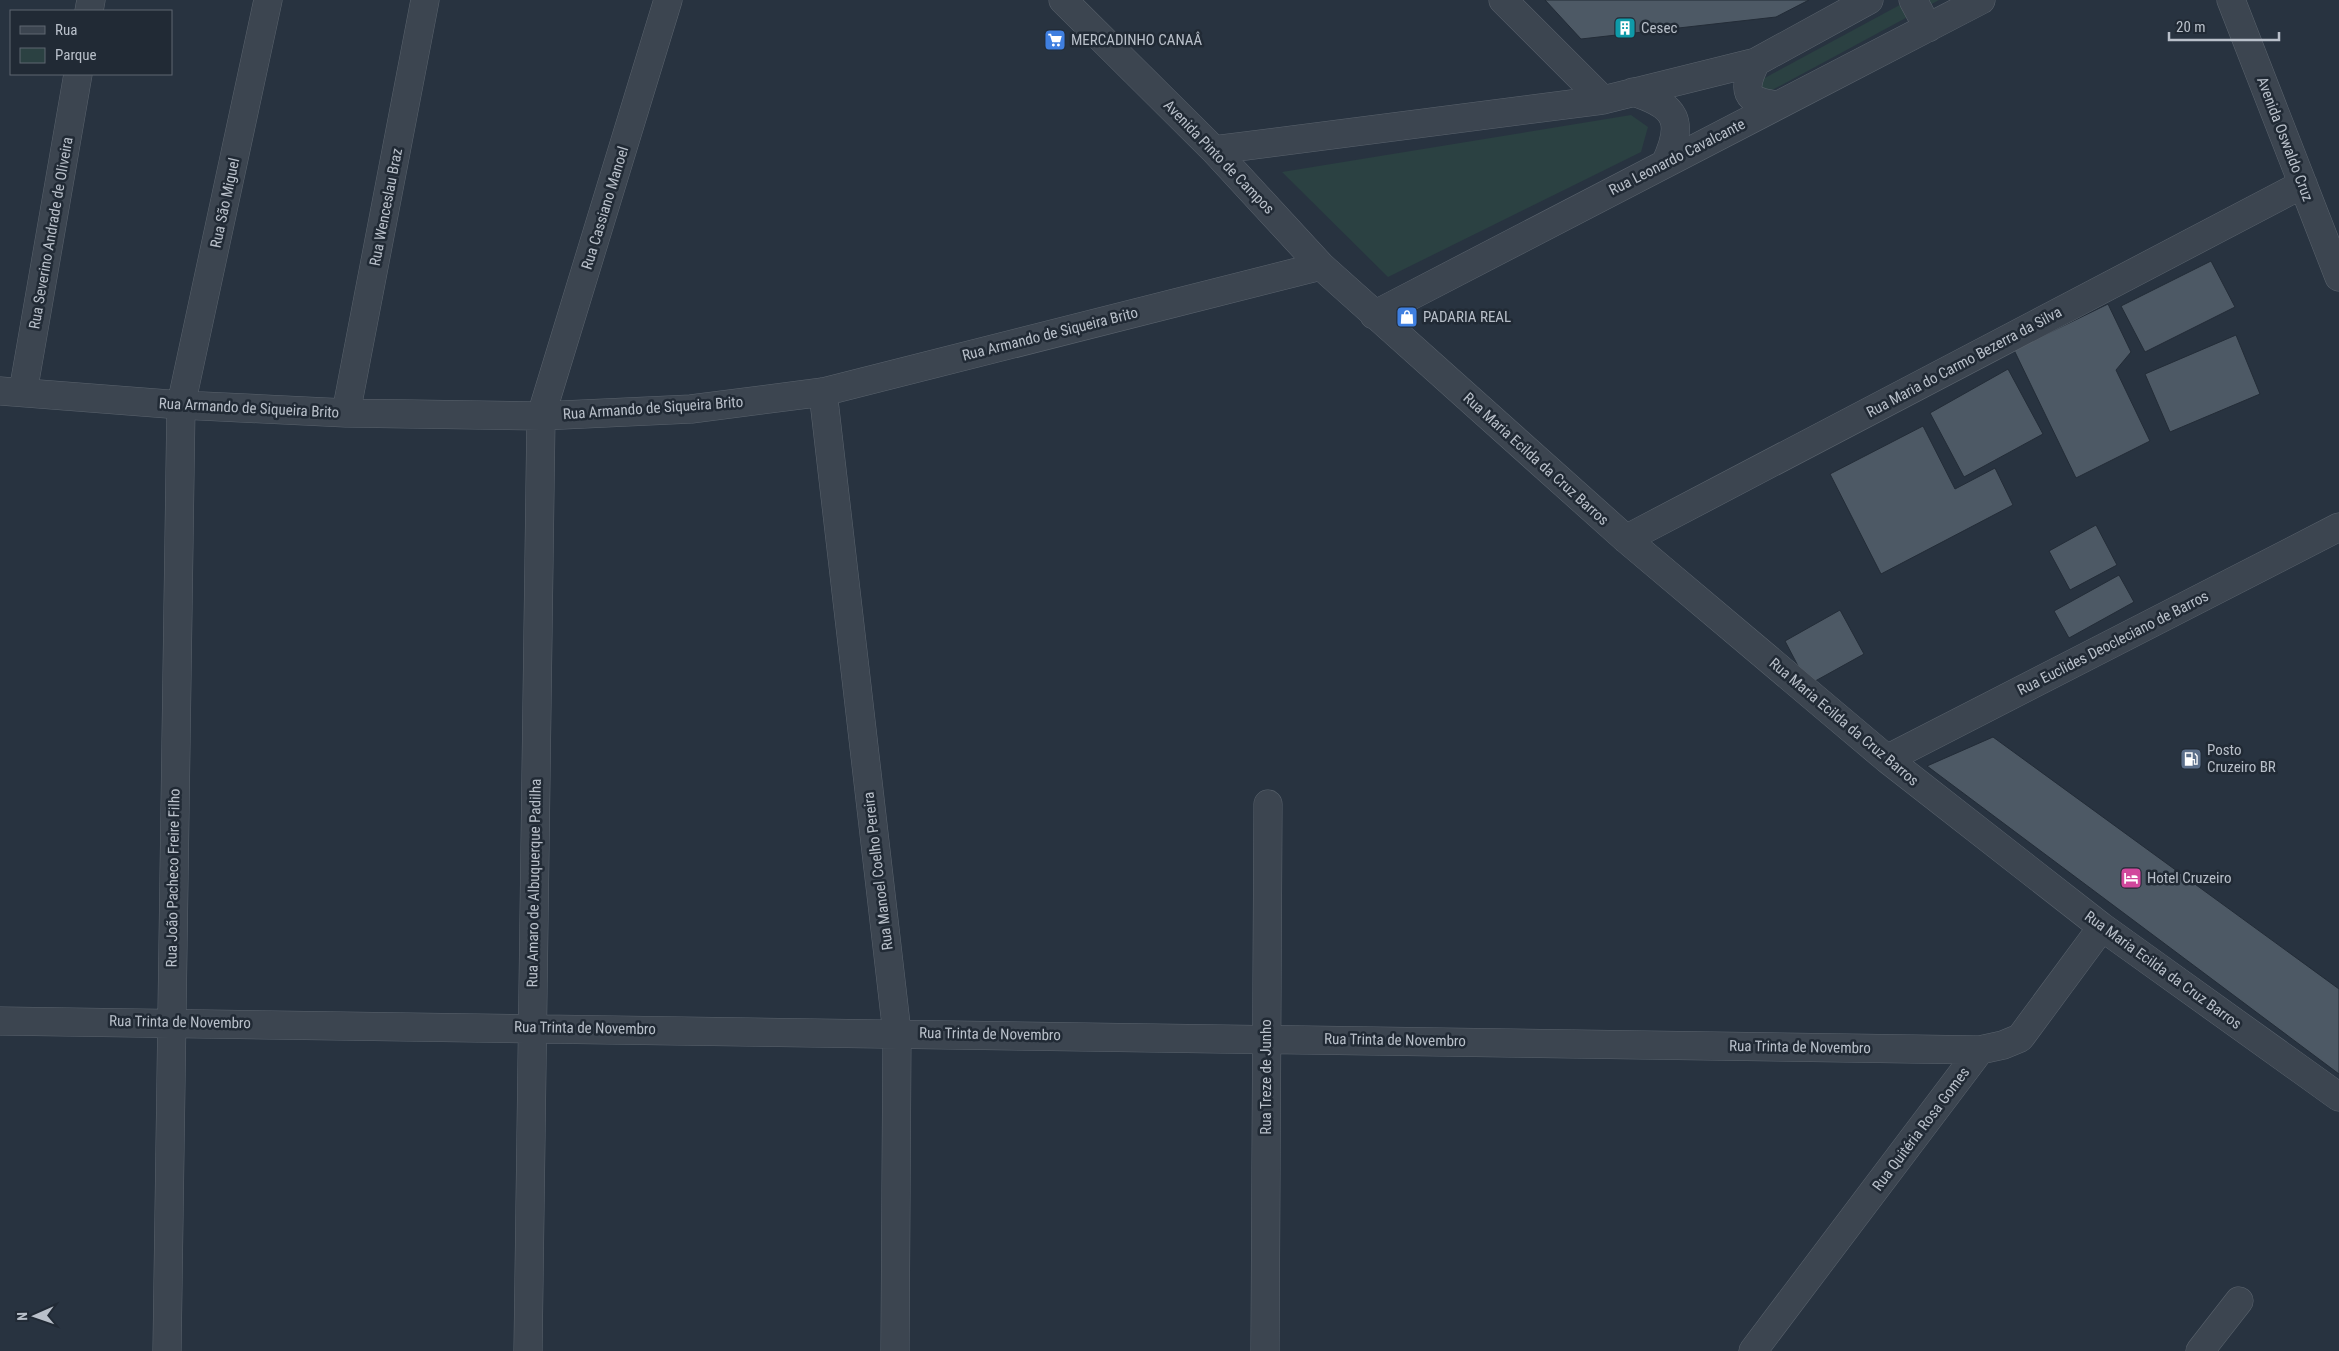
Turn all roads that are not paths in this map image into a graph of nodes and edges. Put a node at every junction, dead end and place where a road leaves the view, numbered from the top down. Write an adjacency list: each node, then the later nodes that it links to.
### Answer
1 (268, 0): 24 (street, Rua São Miguel)
2 (425, 0): 25 (street, Rua Wenceslau Braz)
3 (668, 0): 26 (street, Rua Cassiano Manoel)
4 (1063, 0): 16 (street, Avenida Pinto de Campos)
5 (1504, 0): 14 (street)
6 (1869, 0): 11 (street)
7 (1913, 0): 10 (street)
8 (1981, 0): 10 (street, Rua Leonardo Cavalcante)
9 (2231, 0): 18 (street, Avenida Oswaldo Cruz)
10 (1928, 28): 15 (street, Rua Leonardo Cavalcante)
11 (1756, 62): 13 (street); 15 (street)
12 (78, 75): 22 (street, Rua Severino Andrade de Oliveira)
13 (1632, 92): 14 (street); 17 (street)
14 (1603, 100): 16 (street)
15 (1778, 105): 17 (street, Rua Leonardo Cavalcante)
16 (1214, 150): 19 (street, Avenida Pinto de Campos)
17 (1665, 164): 21 (street, Rua Leonardo Cavalcante)
18 (2302, 184): 20 (street, Avenida Oswaldo Cruz); 28 (street, Rua Maria do Carmo Bezerra da Silva)
19 (1321, 266): 21 (street, Avenida Pinto de Campos); 23 (street, Rua Armando de Siqueira Brito)
20 (2339, 277)
21 (1374, 315): 28 (street, Rua Maria Ecilda da Cruz Barros)
22 (12, 392): 24 (street, Rua Armando de Siqueira Brito)
23 (822, 392): 26 (street, Rua Armando de Siqueira Brito); 35 (street, Rua Manoel Coelho Pereira)
24 (181, 405): 25 (street, Rua Armando de Siqueira Brito); 33 (street, Rua João Pacheco Freire Filho)
25 (346, 413): 26 (street, Rua Armando de Siqueira Brito)
26 (542, 416): 34 (street, Rua Amaro de Albuquerque Padilha)
27 (2339, 527): 29 (street, Rua Euclides Deocleciano de Barros)
28 (1626, 539): 29 (street, Rua Maria Ecilda da Cruz Barros)
29 (1887, 759): 31 (street, Rua Maria Ecilda da Cruz Barros)
30 (1268, 804): 36 (street, Rua Treze de Junho)
31 (2102, 927): 37 (street); 38 (street, Rua Maria Ecilda da Cruz Barros)
32 (0, 1020): 33 (street, Rua Trinta de Novembro)
33 (170, 1022): 34 (street, Rua Trinta de Novembro); 40 (street, Rua João Pacheco Freire Filho)
34 (532, 1028): 35 (street, Rua Trinta de Novembro); 41 (street, Rua Amaro de Albuquerque Padilha)
35 (897, 1033): 36 (street, Rua Trinta de Novembro); 42 (street, Rua Manoel Coelho Pereira)
36 (1266, 1038): 37 (street, Rua Trinta de Novembro); 43 (street, Rua Treze de Junho)
37 (1980, 1050): 44 (street, Rua Quitéria Rosa Gomes)
38 (2339, 1097)
39 (2239, 1301): 45 (street)
40 (167, 1351)
41 (528, 1351)
42 (895, 1351)
43 (1265, 1351)
44 (1753, 1351)
45 (2200, 1351)

